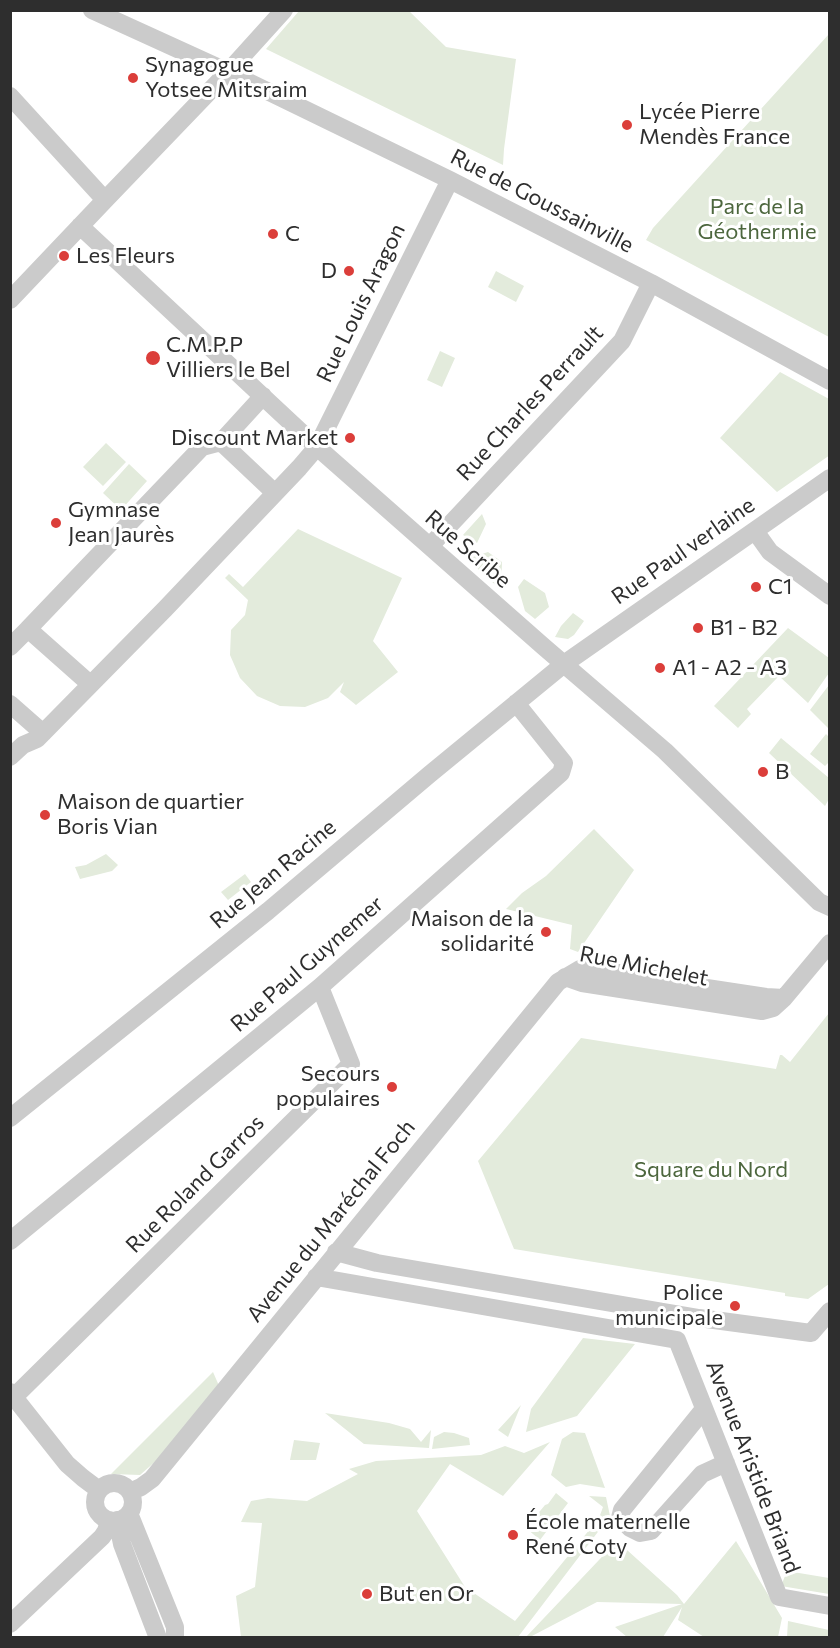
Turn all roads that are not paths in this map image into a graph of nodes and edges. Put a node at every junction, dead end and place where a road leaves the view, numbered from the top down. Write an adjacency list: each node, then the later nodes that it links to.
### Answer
1 (92, 10): 3 (street, Rue de Goussainville)
2 (284, 10): 3 (street)
3 (228, 72): 5 (street, Rue de Goussainville); 6 (street)
4 (10, 96): 6 (street)
5 (450, 180): 8 (street, Rue de Goussainville); 13 (street, Rue Louis Aragon)
6 (105, 200): 7 (street)
7 (80, 226): 9 (street); 11 (street, Rue Scribe)
8 (651, 284): 10 (street, Rue de Goussainville); 17 (street, Rue Charles Perrault)
9 (12, 296)
10 (830, 381)
11 (263, 396): 12 (street); 13 (street, Rue Scribe)
12 (221, 442): 15 (street); 19 (street)
13 (317, 447): 15 (street); 17 (street, Rue Scribe)
14 (830, 478): 16 (street, Rue Paul verlaine)
15 (276, 493): 22 (street)
16 (755, 531): 18 (street); 21 (street, Rue Paul verlaine)
17 (430, 546): 21 (street, Rue Scribe)
18 (830, 596)
19 (28, 628): 20 (street); 22 (street)
20 (10, 647)
21 (564, 663): 23 (street, Rue Jean Racine); 27 (street, Rue Scribe)
22 (90, 684): 25 (street)
23 (516, 703): 30 (street, Rue Paul Guynemer); 31 (street, Rue Jean Racine)
24 (10, 704): 25 (street)
25 (43, 733): 26 (street)
26 (10, 757)
27 (830, 907)
28 (830, 943): 29 (street, Rue Michelet)
29 (565, 977): 33 (street, Avenue du Maréchal Foch)
30 (320, 987): 32 (street, Rue Paul Guynemer); 38 (street, Rue Roland Garros)
31 (10, 1118)
32 (10, 1241)
33 (336, 1252): 34 (street, Avenue du Maréchal Foch); 36 (street)
34 (316, 1277): 37 (street); 42 (street, Avenue du Maréchal Foch)
35 (830, 1311): 36 (street)
36 (699, 1318): 37 (street)
37 (677, 1340): 39 (street, Avenue Aristide Briand)
38 (12, 1394): 41 (street)
39 (704, 1409): 40 (street, Avenue Aristide Briand); 40 (street)
40 (726, 1463): 44 (street, Avenue Aristide Briand)
41 (99, 1491): 42 (street); 43 (street)
42 (130, 1492): 43 (street)
43 (119, 1518): 45 (street); 46 (street); 47 (street)
44 (830, 1606)
45 (10, 1624)
46 (158, 1638)
47 (175, 1638)

